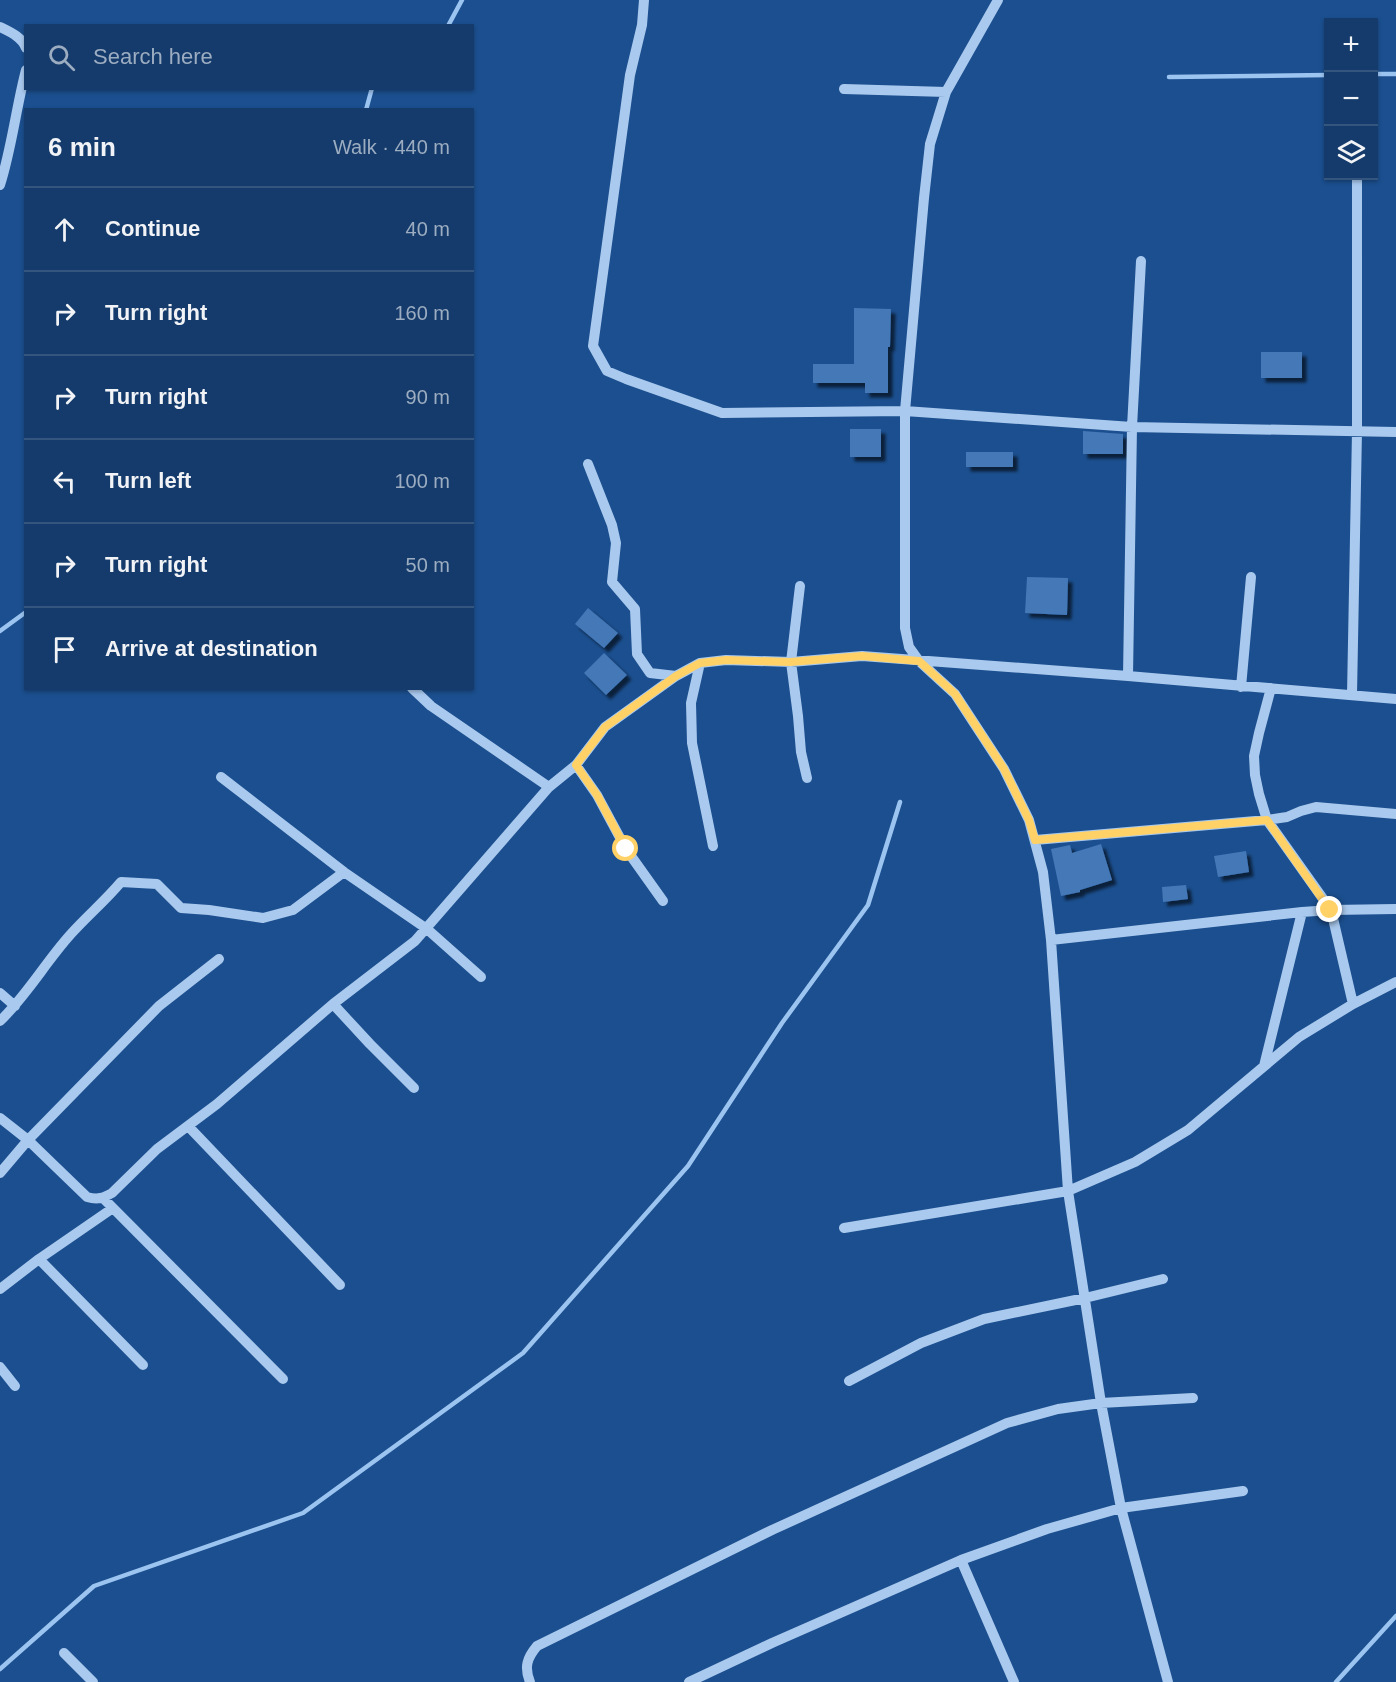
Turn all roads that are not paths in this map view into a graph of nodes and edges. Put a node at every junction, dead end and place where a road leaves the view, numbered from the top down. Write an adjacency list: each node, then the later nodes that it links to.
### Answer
1 (644, 0): 11 (street)
2 (998, 0): 7 (street)
3 (0, 27): 4 (street)
4 (24, 43)
5 (24, 78): 9 (street)
6 (844, 89): 7 (street)
7 (946, 92): 11 (street)
8 (1357, 180): 13 (street)
9 (0, 185)
10 (1141, 261): 12 (street)
11 (905, 411): 12 (street); 18 (street)
12 (1132, 427): 13 (street); 22 (street)
13 (1358, 431): 14 (street); 26 (street)
14 (1396, 432)
15 (588, 464): 21 (street)
16 (1251, 577): 23 (street)
17 (800, 586): 19 (street)
18 (919, 661): 19 (street); 22 (street); 34 (street)
19 (790, 662): 20 (street); 30 (street)
20 (700, 663): 21 (street); 35 (street)
21 (676, 676): 28 (street)
22 (1128, 676): 23 (street)
23 (1241, 687): 24 (street)
24 (1271, 688): 26 (street); 33 (street)
25 (414, 690): 31 (street)
26 (1352, 695): 27 (street)
27 (1396, 699)
28 (576, 765): 31 (street); 37 (street)
29 (220, 777): 36 (street)
30 (807, 778)
31 (549, 788): 41 (street)
32 (1396, 814): 33 (street)
33 (1267, 820): 34 (street); 39 (street)
34 (1035, 840): 42 (street)
35 (713, 846)
36 (344, 872): 41 (street); 49 (street)
37 (663, 901)
38 (1396, 909): 39 (street)
39 (1330, 910): 40 (street); 48 (street)
40 (1302, 912): 42 (street); 51 (street)
41 (427, 929): 44 (street); 47 (street)
42 (1051, 940): 57 (street)
43 (219, 959): 55 (street)
44 (482, 977)
45 (1396, 982): 48 (street)
46 (0, 993): 49 (street)
47 (333, 1004): 52 (street); 54 (street)
48 (1353, 1004): 51 (street)
49 (15, 1006): 50 (street)
50 (0, 1021)
51 (1264, 1066): 57 (street)
52 (414, 1088)
53 (0, 1118): 55 (street)
54 (188, 1125): 58 (street); 63 (street)
55 (28, 1140): 56 (street); 58 (street)
56 (0, 1173)
57 (1068, 1191): 60 (street); 65 (street)
58 (103, 1198): 59 (street)
59 (112, 1208): 61 (street); 68 (street)
60 (844, 1228)
61 (39, 1259): 64 (street); 66 (street)
62 (1163, 1279): 65 (street)
63 (340, 1285)
64 (0, 1289)
65 (1085, 1298): 69 (street); 72 (street)
66 (143, 1365)
67 (0, 1367): 70 (street)
68 (283, 1379)
69 (849, 1381)
70 (15, 1386)
71 (1193, 1398): 72 (street)
72 (1101, 1403): 74 (street); 78 (street)
73 (1243, 1491): 74 (street)
74 (1121, 1508): 75 (street); 81 (street)
75 (961, 1560): 79 (street); 80 (street)
76 (64, 1653): 77 (street)
77 (93, 1682)
78 (530, 1682)
79 (689, 1682)
80 (1014, 1682)
81 (1168, 1682)

